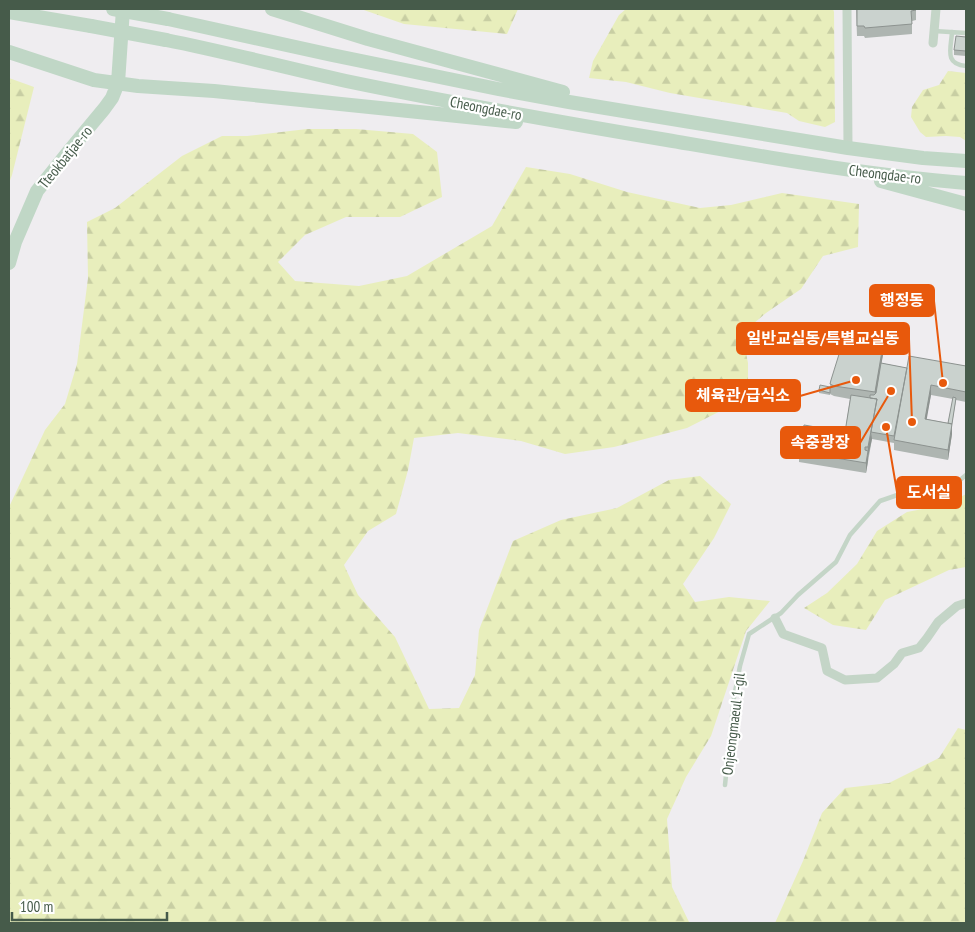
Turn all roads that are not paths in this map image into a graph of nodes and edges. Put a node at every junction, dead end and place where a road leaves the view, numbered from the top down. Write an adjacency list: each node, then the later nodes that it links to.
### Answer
1 (113, 9): 14 (street, Cheongdae-ro, bridge)
2 (123, 9): 13 (street)
3 (272, 9): 14 (street)
4 (847, 9): 16 (street)
5 (936, 9): 7 (street)
6 (9, 12): 15 (street, Cheongdae-ro, bridge)
7 (934, 31): 8 (lane); 10 (street)
8 (952, 32): 9 (lane); 12 (lane)
9 (966, 33)
10 (933, 43)
11 (9, 52): 13 (street)
12 (966, 66)
13 (118, 83): 15 (street); 21 (street, Tteokbatjae-ro)
14 (636, 112): 16 (street, Cheongdae-ro)
15 (629, 134): 18 (street, Cheongdae-ro)
16 (848, 148): 17 (street, Cheongdae-ro)
17 (966, 161)
18 (829, 168): 19 (street, Cheongdae-ro); 20 (street)
19 (966, 182)
20 (966, 204)
21 (9, 263)
22 (966, 475): 24 (lane, Onjeongmaeul 1-gil)
23 (966, 603): 24 (street)
24 (774, 618): 25 (lane, Onjeongmaeul 1-gil)
25 (725, 785)

